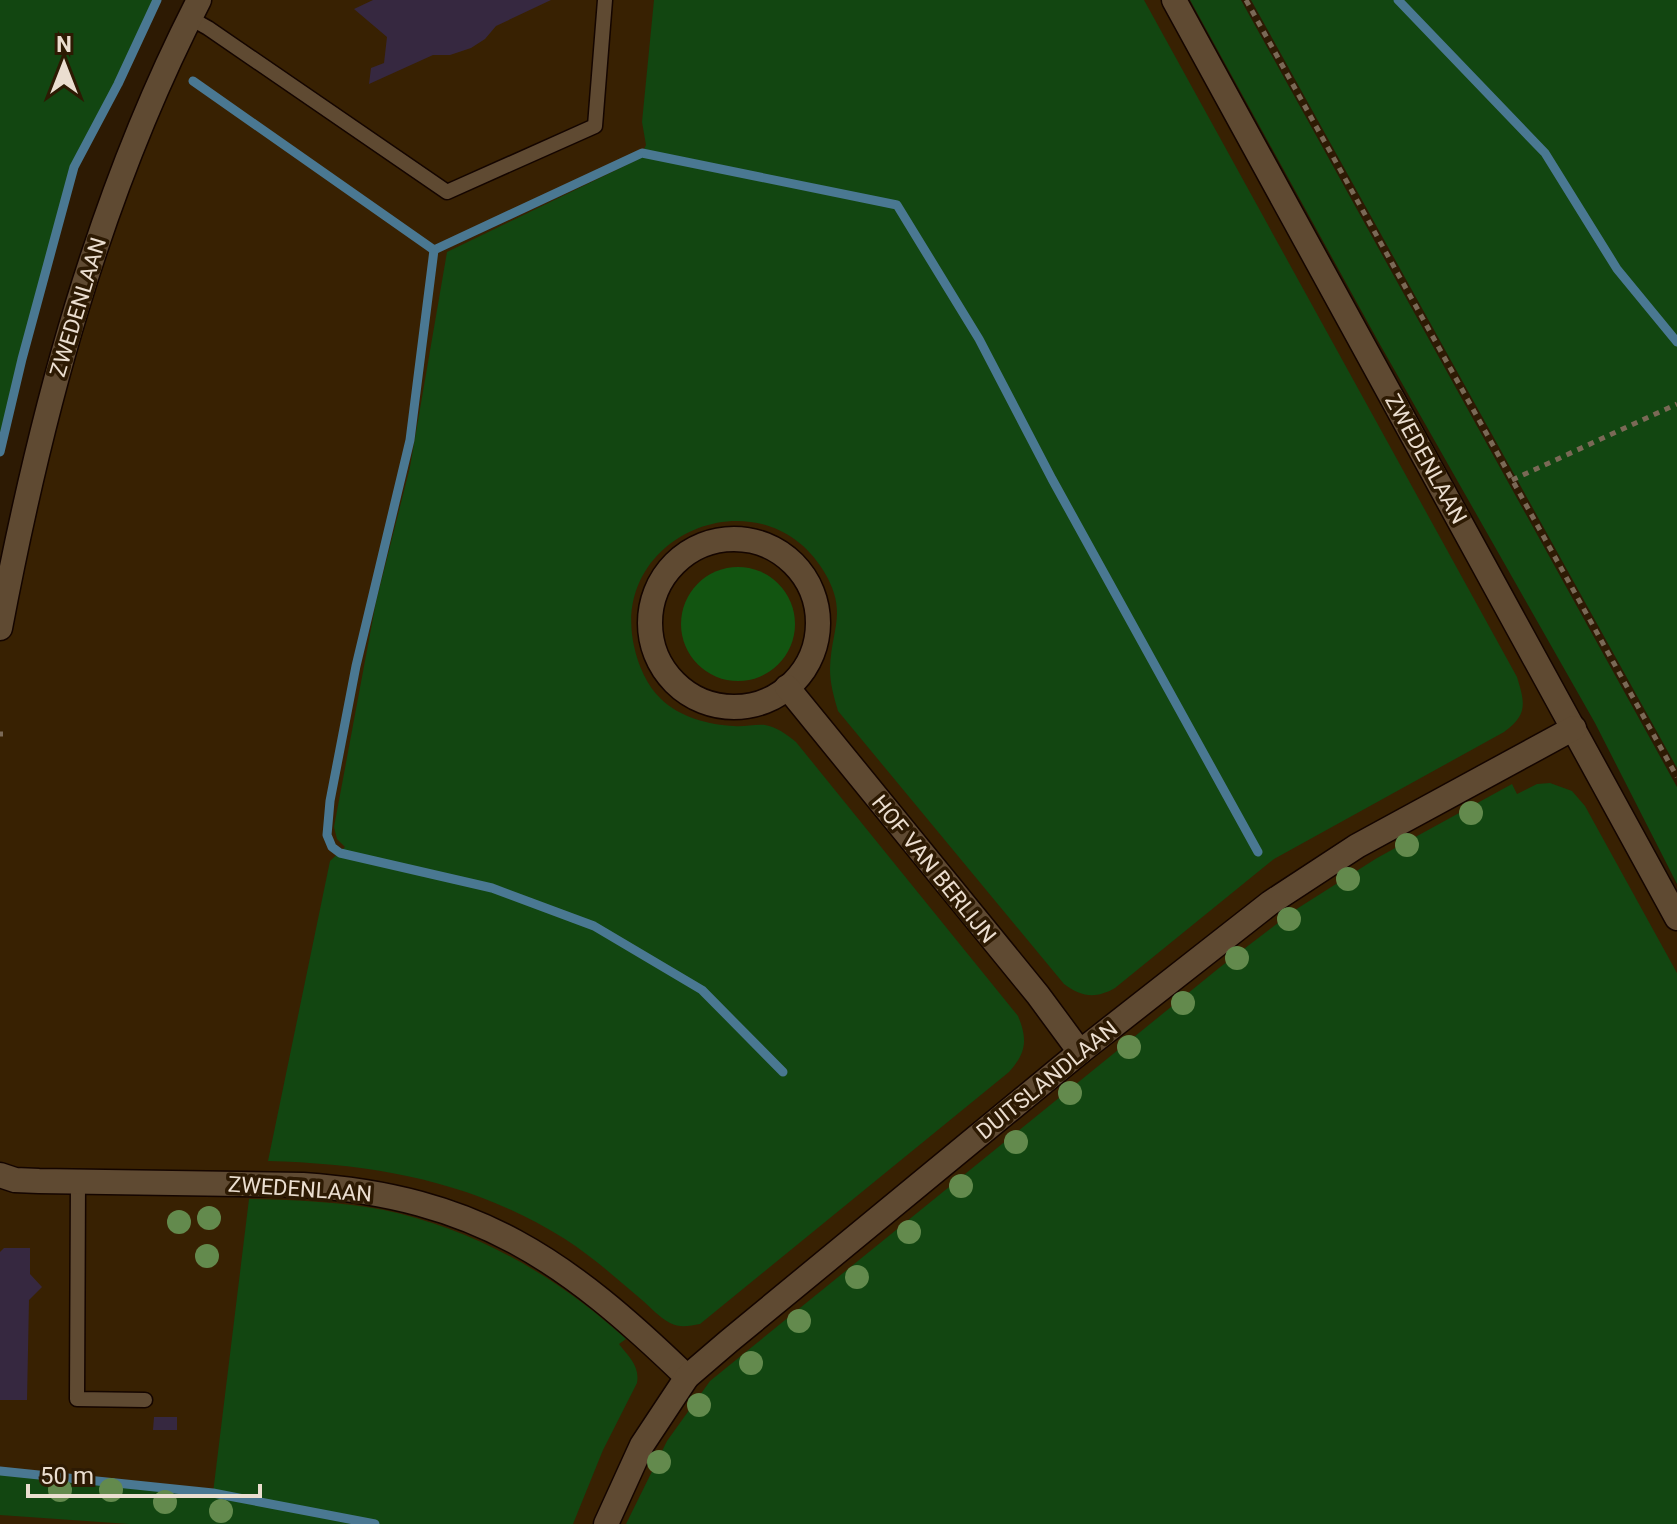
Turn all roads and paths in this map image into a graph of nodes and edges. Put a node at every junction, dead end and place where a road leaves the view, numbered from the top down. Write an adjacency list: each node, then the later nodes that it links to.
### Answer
1 (605, 0): 4 (lane)
2 (1174, 0): 9 (street, ZWEDENLAAN)
3 (1246, 0): 6 (path)
4 (195, 9): 7 (street, ZWEDENLAAN)
5 (1677, 404): 6 (path)
6 (1512, 480): 10 (path)
7 (0, 628)
8 (787, 687): 8 (street); 12 (street, HOF VAN BERLIJN)
9 (1574, 728): 11 (street, ZWEDENLAAN); 12 (street, DUITSLANDLAAN)
10 (1677, 777)
11 (1677, 918)
12 (1080, 1052): 15 (street, DUITSLANDLAAN)
13 (0, 1175): 14 (street, ZWEDENLAAN)
14 (78, 1182): 15 (street, ZWEDENLAAN); 16 (lane)
15 (687, 1377): 17 (street, DUITSLANDLAAN)
16 (145, 1400)
17 (606, 1524)

